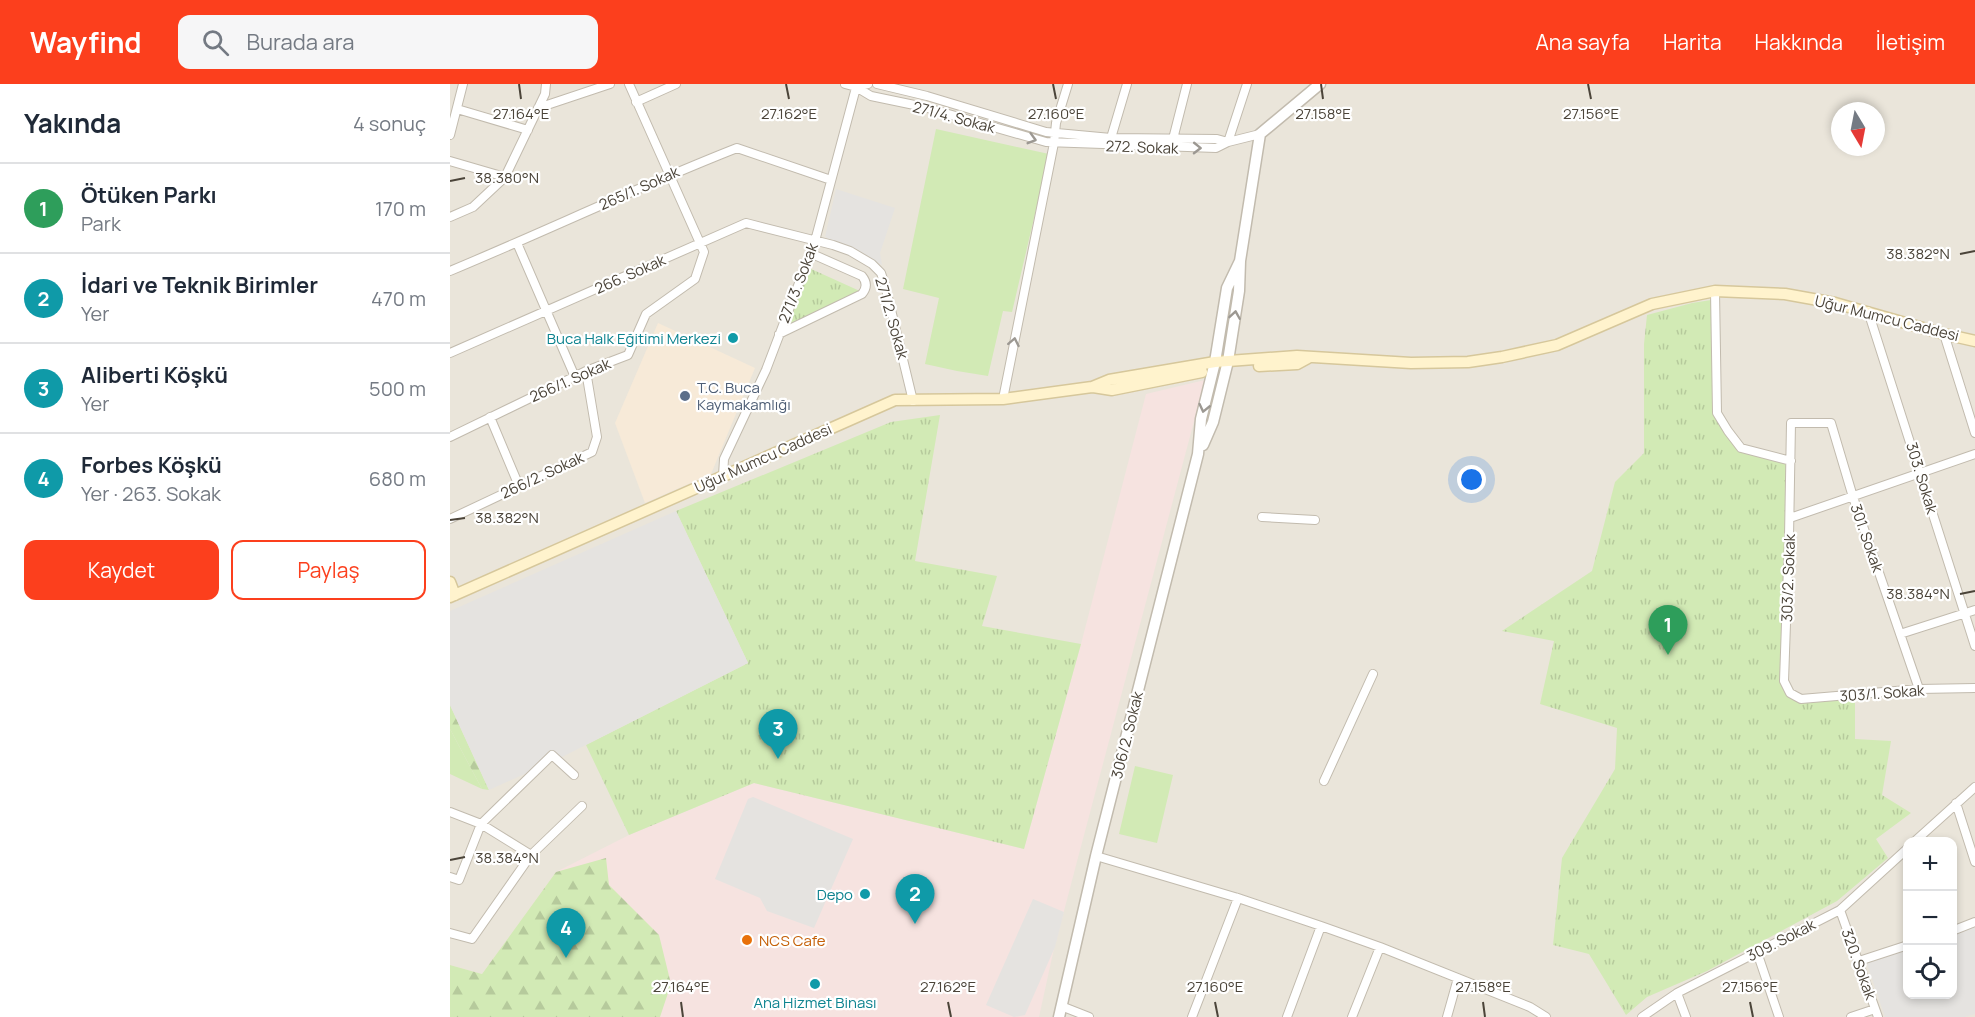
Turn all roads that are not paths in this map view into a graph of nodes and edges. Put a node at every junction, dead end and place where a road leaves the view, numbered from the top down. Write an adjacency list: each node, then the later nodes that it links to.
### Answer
1 (463, 84): 17 (street)
2 (546, 84): 16 (street)
3 (610, 84): 16 (street)
4 (629, 84): 15 (street)
5 (676, 84): 15 (street)
6 (845, 84): 14 (street, 271/4. Sokak)
7 (868, 84): 14 (street, 271/4. Sokak)
8 (877, 84): 19 (street, 271/4. Sokak)
9 (1068, 84): 19 (street)
10 (1127, 84): 22 (street)
11 (1187, 84): 23 (street)
12 (1247, 84): 24 (street)
13 (1320, 84): 20 (street, 272. Sokak)
14 (856, 86): 25 (street, 271/4. Sokak, one-way to 25); 29 (street, 271/3. Sokak)
15 (636, 102): 27 (street)
16 (538, 108): 18 (street)
17 (457, 109): 18 (street); 21 (street)
18 (528, 130): 28 (street)
19 (1056, 133): 22 (street, 272. Sokak); 25 (street)
20 (1260, 134): 24 (street, 272. Sokak); 35 (street)
21 (450, 135)
22 (1111, 138): 23 (street, 272. Sokak)
23 (1173, 139): 24 (street, 272. Sokak)
24 (1228, 142): 25 (street, 272. Sokak, one-way to 24)
25 (1054, 143): 48 (street, one-way to 25)
26 (450, 161): 28 (street)
27 (670, 174): 29 (street, 265/1. Sokak); 32 (street, 265/1. Sokak); 33 (street)
28 (505, 177): 30 (street)
29 (831, 180): 31 (street, 271/3. Sokak)
30 (450, 217)
31 (814, 241): 33 (street, 266. Sokak); 34 (street, 271/3. Sokak); 49 (street, 271/2. Sokak)
32 (517, 243): 36 (street, 265/1. Sokak); 38 (street)
33 (699, 243): 38 (street, 266. Sokak); 46 (street, 266/1. Sokak)
34 (810, 253): 40 (street, 271/3. Sokak); 40 (street, 271/2. Sokak)
35 (1240, 261): 44 (street, one-way to 35); 45 (street)
36 (450, 271)
37 (1715, 291): 39 (main road, Uğur Mumcu Caddesi); 44 (main road, Uğur Mumcu Caddesi); 56 (street)
38 (546, 311): 43 (street, 266. Sokak); 47 (street)
39 (1868, 311): 41 (main road, Uğur Mumcu Caddesi); 57 (street, 303. Sokak)
40 (779, 334): 58 (street, 271/3. Sokak)
41 (1944, 334): 42 (main road, Uğur Mumcu Caddesi); 52 (street)
42 (1975, 340)
43 (450, 353)
44 (1227, 364): 45 (main road, Uğur Mumcu Caddesi); 54 (street)
45 (1214, 366): 48 (main road, Uğur Mumcu Caddesi); 54 (street, one-way to 54)
46 (586, 371): 47 (street, 266/1. Sokak); 59 (street, 266/2. Sokak)
47 (575, 377): 50 (street, 266/1. Sokak)
48 (1003, 399): 49 (main road, Uğur Mumcu Caddesi)
49 (913, 401): 58 (main road, Uğur Mumcu Caddesi)
50 (490, 417): 53 (street, 266/1. Sokak); 59 (street)
51 (1791, 423): 56 (street, 303/2. Sokak); 60 (street, 301. Sokak)
52 (1975, 433)
53 (450, 437)
54 (1198, 454): 85 (street, 306/2. Sokak)
55 (1975, 454): 57 (street)
56 (1791, 461): 62 (street, 303/2. Sokak)
57 (1921, 474): 60 (street); 68 (street, 303. Sokak)
58 (723, 476): 66 (main road, Uğur Mumcu Caddesi)
59 (519, 486): 63 (street, 266/2. Sokak)
60 (1853, 496): 62 (street); 69 (street, 301. Sokak)
61 (1262, 517): 64 (street)
62 (1790, 518): 74 (street, 303/2. Sokak)
63 (450, 519)
64 (1315, 520)
65 (450, 582): 66 (main road)
66 (453, 596)
67 (1975, 610): 68 (street)
68 (1964, 614): 69 (street); 70 (street, 303. Sokak)
69 (1900, 634): 73 (street, 301. Sokak)
70 (1975, 646)
71 (1373, 674): 76 (street)
72 (1975, 688): 73 (street, 303/1. Sokak)
73 (1919, 689): 74 (street, 303/1. Sokak)
74 (1790, 693)
75 (574, 774): 81 (street)
76 (1324, 781)
77 (1975, 787): 78 (street)
78 (1956, 803): 82 (street); 86 (street)
79 (582, 806): 84 (street)
80 (450, 812): 81 (street)
81 (481, 824): 84 (street); 87 (street)
82 (1919, 837)
83 (1903, 853): 89 (street, 309. Sokak)
84 (531, 855): 93 (street)
85 (1096, 856): 88 (street); 100 (street, 306/2. Sokak)
86 (1975, 862)
87 (450, 877)
88 (1238, 898): 91 (street); 103 (street)
89 (1840, 910): 96 (street, 309. Sokak); 97 (street, 320. Sokak)
90 (1975, 921): 92 (street)
91 (1321, 926): 94 (street); 104 (street)
92 (1957, 929)
93 (450, 933)
94 (1380, 947): 98 (street); 105 (street)
95 (1903, 947): 97 (street)
96 (1757, 952): 99 (street, 309. Sokak); 110 (street)
97 (1859, 961): 101 (street, 320. Sokak)
98 (1458, 978): 106 (street); 107 (street)
99 (1677, 993): 108 (street, 309. Sokak); 109 (street)
100 (1060, 1012): 102 (street)
101 (1877, 1013): 111 (street)
102 (1089, 1017)
103 (1192, 1017)
104 (1287, 1017)
105 (1352, 1017)
106 (1447, 1017)
107 (1546, 1017)
108 (1642, 1017)
109 (1686, 1017)
110 (1779, 1017)
111 (1851, 1017)

